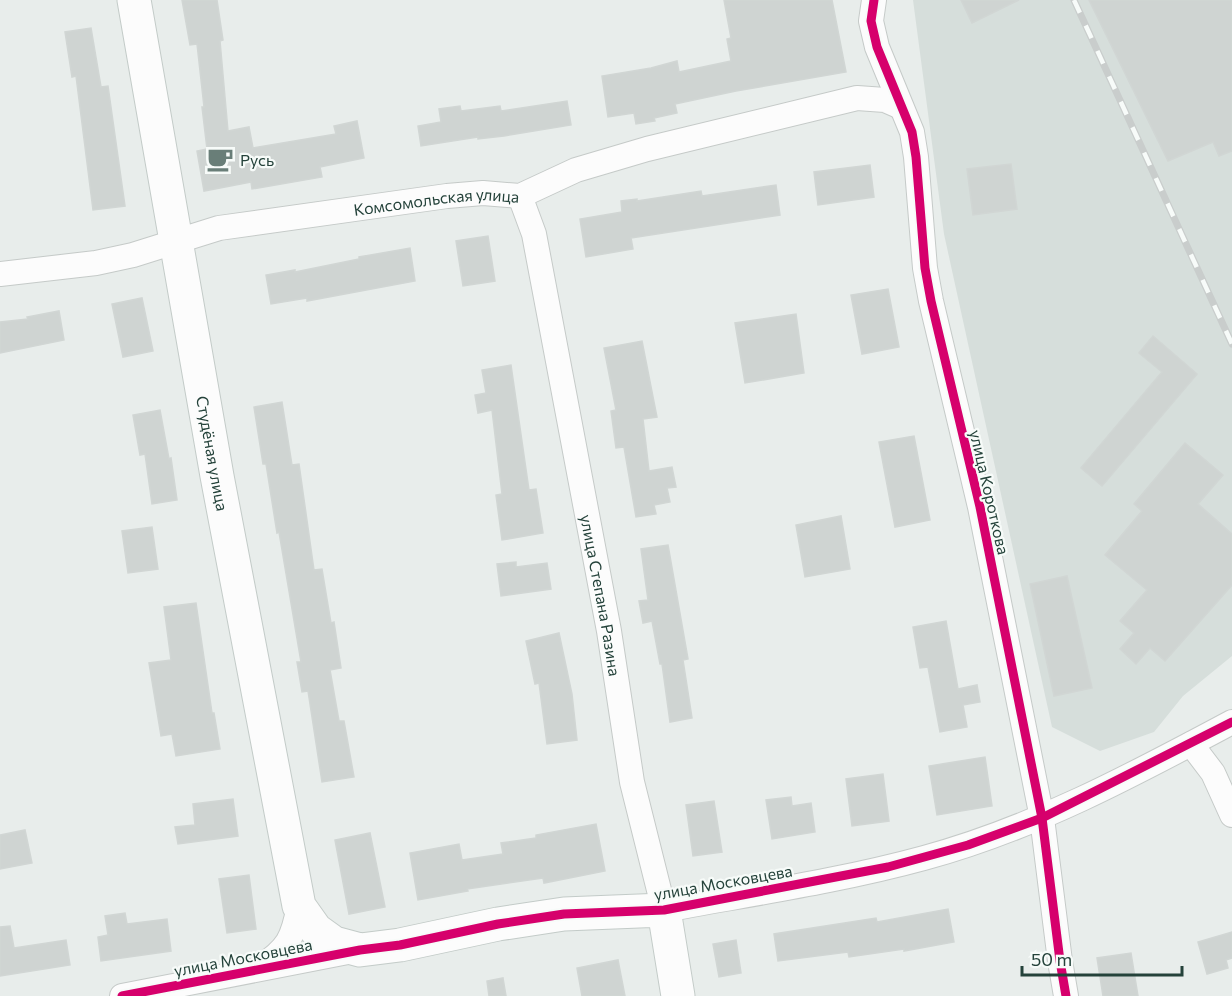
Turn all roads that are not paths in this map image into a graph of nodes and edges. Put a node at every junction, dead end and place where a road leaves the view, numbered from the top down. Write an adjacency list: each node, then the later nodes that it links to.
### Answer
1 (134, 0): 5 (street, Студёная улица)
2 (874, 0): 3 (street, улица Короткова)
3 (901, 107): 4 (street, Комсомольская улица); 10 (street, улица Короткова)
4 (520, 196): 5 (street, Комсомольская улица); 12 (street, улица Степана Разина)
5 (176, 242): 6 (street, Комсомольская улица); 11 (street, Студёная улица)
6 (0, 274)
7 (1232, 722): 8 (street, улица Московцева)
8 (1191, 744): 9 (street); 10 (street, улица Московцева)
9 (1232, 815)
10 (1042, 818): 12 (street, улица Московцева); 17 (street, улица Короткова)
11 (299, 906): 13 (street); 14 (street, улица Московцева)
12 (664, 910): 13 (street, улица Московцева); 16 (street, улица Степана Разина)
13 (360, 950): 14 (street, улица Московцева)
14 (255, 970): 15 (street, улица Московцева)
15 (122, 996)
16 (678, 996)
17 (1066, 996)

